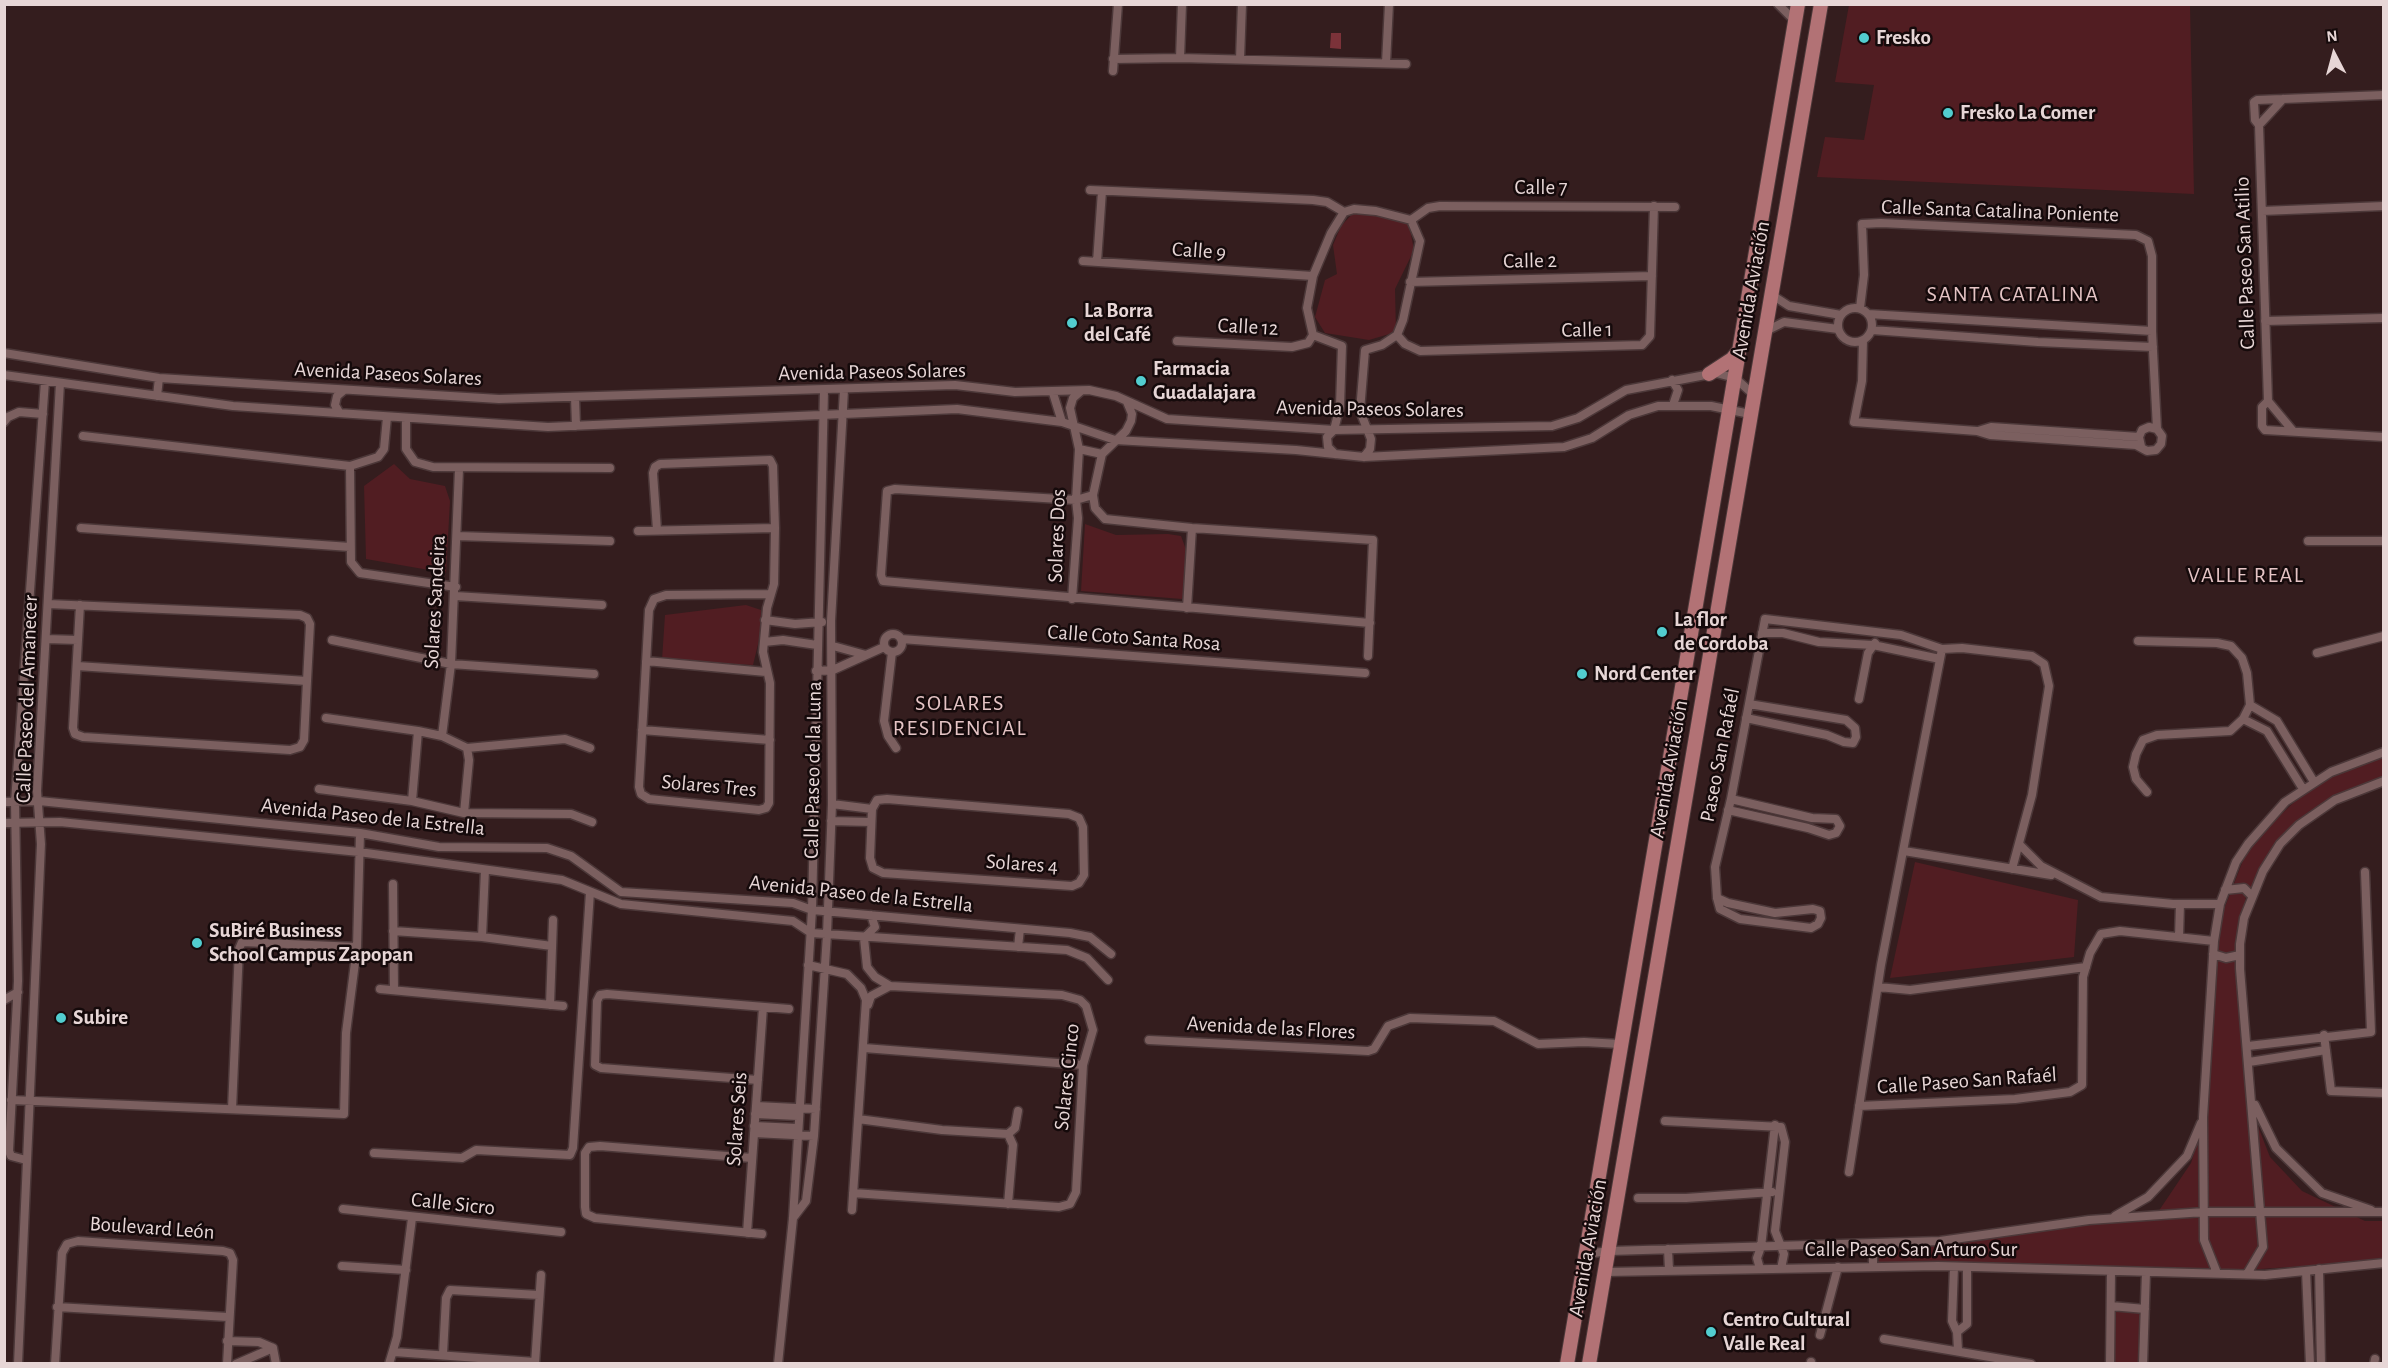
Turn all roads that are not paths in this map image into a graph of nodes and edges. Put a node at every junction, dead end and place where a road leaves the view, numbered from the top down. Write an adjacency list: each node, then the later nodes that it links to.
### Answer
1 (1118, 4): 10 (street)
2 (1182, 4): 9 (street)
3 (1242, 4): 11 (street)
4 (1389, 4): 12 (street)
5 (1778, 4): 8 (street)
6 (1798, 4): 8 (main road, Avenida Aviación)
7 (1821, 4): 28 (main road, Avenida Aviación)
8 (1795, 21): 26 (main road, Avenida Aviación)
9 (1180, 58): 10 (street); 11 (street)
10 (1113, 59): 14 (street)
11 (1240, 59): 12 (street)
12 (1386, 63): 13 (street)
13 (1406, 64)
14 (1113, 71)
15 (2384, 87): 16 (street, Calle Paseo San Atilio)
16 (2379, 95): 17 (street, Calle Paseo San Atilio)
17 (2283, 99): 18 (street); 18 (street, Calle Paseo San Atilio)
18 (2259, 125): 24 (street, Calle Paseo San Atilio)
19 (1090, 190): 20 (street)
20 (1102, 191): 25 (street); 30 (street)
21 (1654, 206): 23 (street, Calle 7); 27 (street, Calle 7); 32 (street, Calle 1)
22 (2384, 206): 24 (street)
23 (1675, 207)
24 (2262, 211): 39 (street, Calle Paseo San Atilio)
25 (1344, 212): 27 (street); 31 (street)
26 (1763, 216): 28 (main road); 50 (main road, Avenida Aviación)
27 (1411, 220): 33 (street)
28 (1784, 220): 34 (main road, Avenida Aviación)
29 (1083, 261): 30 (street, Calle 9)
30 (1097, 262): 31 (street, Calle 9)
31 (1313, 276): 45 (street)
32 (1652, 276): 33 (street, Calle 2); 46 (street, Calle 1)
33 (1410, 282): 46 (street)
34 (1772, 295): 37 (street); 42 (main road, Avenida Aviación)
35 (1860, 308): 36 (street); 37 (street); 44 (street, Calle Santa Catalina Poniente)
36 (1868, 314): 40 (street); 43 (street)
37 (1841, 315): 41 (street)
38 (2384, 318): 39 (street)
39 (2265, 321): 68 (street, Calle Paseo San Atilio)
40 (2040, 326): 44 (street); 49 (street)
41 (1838, 329): 42 (street); 47 (street)
42 (1766, 330): 65 (main road, Avenida Aviación)
43 (1872, 330): 47 (street); 49 (street)
44 (2152, 331): 51 (street)
45 (1313, 335): 48 (street, Calle 12); 84 (street)
46 (1397, 335): 85 (street)
47 (1863, 340): 92 (street)
48 (1177, 341)
49 (2038, 342): 51 (street)
50 (1741, 347): 53 (main road); 56 (main road, Avenida Aviación)
51 (2153, 347): 83 (street)
52 (4, 353): 55 (street, Avenida Paseos Solares)
53 (1709, 374): 56 (street, Avenida Paseos Solares); 58 (street, Avenida Paseos Solares)
54 (5, 377): 57 (street, Avenida Paseos Solares)
55 (159, 378): 61 (street, Avenida Paseos Solares); 66 (street)
56 (1735, 378): 65 (street); 71 (main road, Avenida Aviación)
57 (45, 381): 59 (street, Avenida Paseos Solares); 73 (street, Calle Paseo del Amanecer)
58 (1672, 381): 70 (street); 85 (street, Avenida Paseos Solares)
59 (60, 383): 66 (street, Avenida Paseos Solares); 89 (street, Calle Paseo del Amanecer)
60 (844, 390): 62 (street, Avenida Paseos Solares); 64 (street, Avenida Paseos Solares); 74 (street, Calle Paseo de la Luna)
61 (343, 391): 67 (street, Avenida Paseos Solares); 72 (street)
62 (824, 391): 67 (street, Avenida Paseos Solares); 76 (street, Calle Paseo de la Luna)
63 (1082, 391): 64 (street, Avenida Paseos Solares); 69 (street, Avenida Paseos Solares); 82 (street)
64 (1053, 393): 80 (street)
65 (1754, 395): 75 (main road, Avenida Aviación)
66 (157, 396): 72 (street, Avenida Paseos Solares)
67 (575, 397): 81 (street)
68 (2268, 401): 86 (street); 86 (street, Calle Paseo San Atilio)
69 (1127, 402): 84 (street, Avenida Paseos Solares); 91 (street)
70 (1673, 405): 71 (street, Avenida Paseos Solares); 96 (street, Avenida Paseos Solares)
71 (1729, 409): 75 (street, Avenida Paseos Solares); 238 (main road, Avenida Aviación)
72 (339, 412): 77 (street, Avenida Paseos Solares)
73 (43, 414): 79 (street); 87 (street, Calle Paseo del Amanecer)
74 (843, 414): 76 (street, Avenida Paseos Solares); 80 (street, Avenida Paseos Solares); 120 (street, Calle Paseo de la Luna)
75 (1750, 414): 288 (main road, Avenida Aviación)
76 (824, 415): 81 (street, Avenida Paseos Solares); 121 (street, Calle Paseo de la Luna)
77 (387, 417): 78 (street, Avenida Paseos Solares); 97 (street)
78 (406, 418): 81 (street, Avenida Paseos Solares); 99 (street)
79 (4, 422)
80 (1062, 422): 82 (street, Avenida Paseos Solares)
81 (576, 426)
82 (1076, 428): 91 (street, Avenida Paseos Solares); 93 (street, Solares Dos)
83 (2157, 429): 92 (street); 92 (street)
84 (1334, 430): 85 (street, Avenida Paseos Solares); 95 (street)
85 (1365, 430): 96 (street)
86 (2293, 431): 90 (street, Calle Paseo San Atilio)
87 (42, 436): 89 (street); 175 (street, Calle Paseo del Amanecer)
88 (83, 436): 97 (street)
89 (57, 437): 115 (street, Calle Paseo del Amanecer)
90 (2384, 437)
91 (1115, 440): 94 (street); 95 (street, Avenida Paseos Solares)
92 (2140, 441)
93 (1079, 449): 94 (street); 101 (street, Solares Dos)
94 (1102, 454): 100 (street, Solares Dos)
95 (1335, 454): 96 (street, Avenida Paseos Solares)
96 (1364, 457)
97 (350, 466): 111 (street)
98 (610, 468): 99 (street)
99 (459, 470): 107 (street, Solares Sandeira)
100 (1093, 495): 101 (street); 104 (street, Solares Dos)
101 (1076, 500): 114 (street, Solares Dos); 114 (street)
102 (81, 528): 111 (street)
103 (775, 528): 105 (street); 105 (street, Solares Tres); 113 (street, Solares Tres)
104 (1192, 528): 118 (street); 122 (street)
105 (657, 530): 106 (street)
106 (638, 531)
107 (457, 536): 108 (street); 112 (street, Solares Sandeira)
108 (610, 541)
109 (2384, 541): 110 (street)
110 (2308, 542)
111 (350, 547): 112 (street)
112 (455, 591): 117 (street); 144 (street, Solares Sandeira)
113 (771, 594): 119 (street, Solares Tres); 143 (street, Solares Tres)
114 (1072, 599): 118 (street, Solares Dos)
115 (48, 604): 116 (street); 127 (street, Calle Paseo del Amanecer)
116 (80, 605): 129 (street); 151 (street)
117 (602, 605)
118 (1187, 608): 122 (street, Solares Dos)
119 (765, 620): 121 (street); 132 (street, Solares Tres)
120 (831, 621): 121 (street); 135 (street, Calle Paseo de la Luna)
121 (817, 622): 133 (street, Calle Paseo de la Luna)
122 (1370, 623): 141 (street)
123 (1762, 633): 124 (street, Paseo San Rafaél); 134 (street); 153 (street, Paseo San Rafaél)
124 (1884, 633): 125 (street); 134 (street)
125 (1901, 635): 137 (street); 138 (street)
126 (2384, 636): 139 (street)
127 (46, 639): 129 (street); 172 (street, Calle Paseo del Amanecer)
128 (901, 639): 136 (street, Calle Coto Santa Rosa); 136 (street, Calle Coto Santa Rosa); 149 (street, Calle Coto Santa Rosa)
129 (78, 640): 145 (street)
130 (332, 640): 144 (street)
131 (2138, 641): 154 (street)
132 (764, 642): 133 (street); 148 (street, Solares Tres)
133 (817, 645): 147 (street, Calle Paseo de la Luna)
134 (1873, 645): 137 (street); 152 (street)
135 (832, 646): 140 (street); 146 (street, Calle Paseo de la Luna)
136 (888, 649): 140 (street, Calle Coto Santa Rosa); 164 (street)
137 (1899, 649): 142 (street)
138 (1942, 649): 142 (street, Calle Paseo San Rafaél); 187 (street)
139 (2317, 653)
140 (866, 655): 146 (street, Calle Coto Santa Rosa)
141 (1368, 656)
142 (1940, 659): 188 (street, Calle Paseo San Rafaél)
143 (646, 661): 148 (street); 158 (street, Solares Tres)
144 (451, 664): 150 (street); 160 (street, Solares Sandeira)
145 (77, 666): 151 (street); 151 (street)
146 (833, 670): 147 (street, Calle Coto Santa Rosa); 176 (street, Calle Paseo de la Luna)
147 (816, 671): 203 (street, Calle Paseo de la Luna)
148 (766, 672): 161 (street, Solares Tres)
149 (1365, 673)
150 (594, 674)
151 (307, 681)
152 (1858, 699)
153 (1749, 704): 156 (street, Paseo San Rafaél); 156 (street)
154 (2250, 705): 157 (street); 167 (street)
155 (326, 718): 159 (street)
156 (1746, 718): 171 (street, Paseo San Rafaél)
157 (2243, 719): 169 (street); 170 (street)
158 (642, 730): 161 (street); 161 (street, Solares Tres)
159 (418, 731): 160 (street); 173 (street)
160 (442, 736): 162 (street)
161 (770, 740)
162 (467, 748): 163 (street); 179 (street)
163 (590, 748)
164 (896, 748)
165 (2384, 752): 167 (street)
166 (2384, 781): 198 (street)
167 (2314, 782): 169 (street)
168 (319, 789): 173 (street)
169 (2303, 789): 195 (street)
170 (2146, 792)
171 (1731, 799): 178 (street, Paseo San Rafaél); 178 (street)
172 (39, 801): 175 (street, Avenida Paseo de la Estrella); 184 (street, Calle Paseo del Amanecer); 186 (street, Avenida Paseo de la Estrella)
173 (412, 801): 179 (street)
174 (4, 802): 175 (street, Avenida Paseo de la Estrella)
175 (15, 802): 185 (street, Calle Paseo del Amanecer)
176 (832, 804): 177 (street, Solares 4); 180 (street, Calle Paseo de la Luna)
177 (872, 809): 182 (street, Solares 4); 182 (street, Solares 4)
178 (1728, 810): 199 (street, Paseo San Rafaél)
179 (464, 813): 181 (street)
180 (831, 821): 182 (street); 204 (street, Calle Paseo de la Luna)
181 (592, 822)
182 (871, 822)
183 (4, 823): 185 (street, Avenida Paseo de la Estrella)
184 (41, 823): 185 (street, Avenida Paseo de la Estrella); 189 (street, Avenida Paseo de la Estrella); 248 (street, Calle Paseo del Amanecer)
185 (16, 824): 229 (street, Calle Paseo del Amanecer)
186 (360, 833): 189 (street); 197 (street, Avenida Paseo de la Estrella)
187 (2019, 844): 190 (street); 193 (street)
188 (1904, 851): 190 (street); 226 (street, Calle Paseo San Rafaél)
189 (359, 852): 191 (street, Avenida Paseo de la Estrella); 216 (street)
190 (2012, 869): 193 (street)
191 (485, 870): 196 (street, Avenida Paseo de la Estrella); 211 (street)
192 (2365, 872): 236 (street)
193 (2061, 877): 201 (street)
194 (393, 884): 208 (street)
195 (2225, 890): 198 (street); 202 (street)
196 (590, 892): 200 (street, Avenida Paseo de la Estrella); 264 (street)
197 (621, 892): 200 (street); 203 (street, Avenida Paseo de la Estrella)
198 (2251, 895): 220 (street)
199 (1717, 898): 199 (street)
200 (621, 904): 209 (street, Avenida Paseo de la Estrella)
201 (2180, 904): 202 (street); 212 (street)
202 (2220, 904): 214 (street)
203 (812, 910): 204 (street, Avenida Paseo de la Estrella); 209 (street, Calle Paseo de la Luna)
204 (828, 912): 205 (street, Avenida Paseo de la Estrella); 210 (street, Calle Paseo de la Luna)
205 (872, 915): 207 (street, Avenida Paseo de la Estrella); 213 (street)
206 (552, 920): 215 (street)
207 (1020, 928): 217 (street); 218 (street, Avenida Paseo de la Estrella)
208 (393, 931): 211 (street); 228 (street)
209 (810, 933): 210 (street, Avenida Paseo de la Estrella); 221 (street, Calle Paseo de la Luna)
210 (827, 934): 213 (street, Avenida Paseo de la Estrella); 223 (street, Calle Paseo de la Luna)
211 (482, 937): 215 (street)
212 (2179, 937): 214 (street, Calle Paseo San Rafaél); 222 (street, Calle Paseo San Rafaél)
213 (864, 938): 217 (street, Avenida Paseo de la Estrella); 225 (street)
214 (2214, 940): 219 (street)
215 (552, 946): 231 (street)
216 (357, 947): 251 (street); 251 (street)
217 (1018, 947): 224 (street, Avenida Paseo de la Estrella)
218 (1111, 954)
219 (2213, 954): 220 (street); 256 (street)
220 (2240, 955): 239 (street)
221 (808, 966): 223 (street); 255 (street, Calle Paseo de la Luna)
222 (2086, 967): 226 (street); 250 (street, Calle Paseo San Rafaél)
223 (824, 968): 234 (street); 252 (street, Calle Paseo de la Luna)
224 (1108, 980)
225 (890, 986): 234 (street); 244 (street, Solares Cinco)
226 (1878, 987): 250 (street, Calle Paseo San Rafaél)
227 (380, 989): 228 (street)
228 (394, 990): 231 (street)
229 (18, 992): 230 (street); 240 (street, Calle Paseo del Amanecer)
230 (4, 1000)
231 (550, 1005): 232 (street)
232 (563, 1006)
233 (763, 1007): 235 (street); 245 (street, Solares Seis); 245 (street)
234 (867, 1008): 241 (street)
235 (789, 1009)
236 (2324, 1035): 239 (street); 242 (street)
237 (1149, 1040): 238 (street, Avenida de las Flores)
238 (1620, 1044): 289 (main road, Avenida Aviación)
239 (2248, 1046): 243 (street)
240 (9, 1047): 247 (street, Calle Paseo del Amanecer)
241 (864, 1048): 244 (street); 257 (street)
242 (2326, 1050): 243 (street); 246 (street)
243 (2249, 1062): 249 (street)
244 (1083, 1065): 272 (street, Solares Cinco)
245 (758, 1080): 253 (street, Solares Seis)
246 (2384, 1093)
247 (11, 1100): 248 (street); 266 (street, Calle Paseo del Amanecer)
248 (30, 1100): 251 (street); 266 (street, Calle Paseo del Amanecer)
249 (2252, 1100): 275 (street); 277 (street)
250 (1859, 1106): 267 (street)
251 (232, 1109)
252 (816, 1109): 255 (street); 263 (street, Calle Paseo de la Luna)
253 (755, 1110): 255 (street); 260 (street, Solares Seis)
254 (1018, 1111): 262 (street)
255 (798, 1112): 261 (street, Calle Paseo de la Luna)
256 (2203, 1117): 276 (street); 280 (street)
257 (858, 1119): 262 (street); 270 (street)
258 (1665, 1121): 259 (street)
259 (1775, 1125): 268 (street); 269 (street)
260 (754, 1129): 261 (street); 265 (street, Solares Seis)
261 (797, 1132): 263 (street); 279 (street, Calle Paseo de la Luna)
262 (1008, 1134): 272 (street)
263 (814, 1136): 279 (street, Calle Paseo de la Luna)
264 (374, 1153)
265 (752, 1158): 282 (street, Solares Seis); 282 (street)
266 (26, 1160): 322 (street, Calle Paseo del Amanecer)
267 (1849, 1172)
268 (1767, 1191): 269 (street); 271 (street); 285 (street)
269 (1779, 1192): 286 (street)
270 (853, 1193): 272 (street, Solares Cinco); 274 (street)
271 (1638, 1198)
272 (1008, 1204)
273 (343, 1209): 278 (street, Calle Sicro)
274 (852, 1210)
275 (2262, 1210): 276 (street, Calle Paseo San Arturo Sur); 277 (street, Calle Paseo San Arturo Sur); 306 (street)
276 (2204, 1212): 280 (street, Calle Paseo San Arturo Sur); 305 (street)
277 (2380, 1212)
278 (412, 1218): 281 (street, Calle Sicro); 299 (street)
279 (793, 1218): 328 (street, Calle Paseo de la Luna)
280 (2111, 1218): 284 (street, Calle Paseo San Arturo Sur)
281 (561, 1232)
282 (747, 1233): 283 (street)
283 (762, 1234)
284 (1883, 1244): 286 (street, Calle Paseo San Arturo Sur); 293 (street)
285 (1761, 1247): 286 (street, Calle Paseo San Arturo Sur); 287 (street, Calle Paseo San Arturo Sur); 296 (street)
286 (1779, 1247): 297 (street)
287 (1668, 1249): 288 (street, Calle Paseo San Arturo Sur); 300 (street)
288 (1610, 1251): 289 (street, Calle Paseo San Arturo Sur); 303 (main road, Avenida Aviación)
289 (1585, 1254): 329 (main road, Avenida Aviación)
290 (2384, 1263): 298 (street, Calle Paseo San Arturo Sur)
291 (342, 1266): 299 (street)
292 (1838, 1267): 293 (street, Calle Paseo San Arturo Sur); 297 (street, Calle Paseo San Arturo Sur); 314 (street)
293 (1873, 1267): 294 (street, Calle Paseo San Arturo Sur)
294 (1954, 1267): 295 (street, Calle Paseo San Arturo Sur); 313 (street)
295 (1967, 1267): 301 (street, Calle Paseo San Arturo Sur); 313 (street)
296 (1760, 1269): 297 (street, Calle Paseo San Arturo Sur); 300 (street, Calle Paseo San Arturo Sur)
297 (1781, 1269)
298 (2319, 1269): 302 (street, Calle Paseo San Arturo Sur); 335 (street)
299 (406, 1270): 319 (street)
300 (1669, 1270): 303 (street, Calle Paseo San Arturo Sur)
301 (2111, 1271): 304 (street, Calle Paseo San Arturo Sur); 309 (street)
302 (2306, 1271): 306 (street, Calle Paseo San Arturo Sur); 334 (street)
303 (1606, 1272): 330 (main road, Avenida Aviación)
304 (2146, 1272): 305 (street, Calle Paseo San Arturo Sur); 311 (street)
305 (2217, 1273): 306 (street, Calle Paseo San Arturo Sur)
306 (2247, 1274)
307 (541, 1275): 308 (street)
308 (539, 1295): 320 (street); 321 (street)
309 (2111, 1306): 311 (street); 332 (street)
310 (57, 1307): 312 (street); 312 (street, Boulevard León); 323 (street, Boulevard León)
311 (2145, 1309): 333 (street)
312 (228, 1317): 316 (street, Boulevard León)
313 (1957, 1332): 318 (street)
314 (1820, 1335)
315 (1884, 1339): 318 (street)
316 (227, 1341): 317 (street); 324 (street, Boulevard León)
317 (273, 1348): 325 (street); 326 (street)
318 (1958, 1350): 331 (street)
319 (394, 1352): 320 (street); 327 (street)
320 (443, 1354): 321 (street)
321 (535, 1363)
322 (18, 1364)
323 (55, 1364)
324 (227, 1364)
325 (236, 1364)
326 (276, 1364)
327 (389, 1364)
328 (778, 1364)
329 (1567, 1364)
330 (1589, 1364)
331 (2031, 1364)
332 (2110, 1364)
333 (2143, 1364)
334 (2310, 1364)
335 (2321, 1364)

